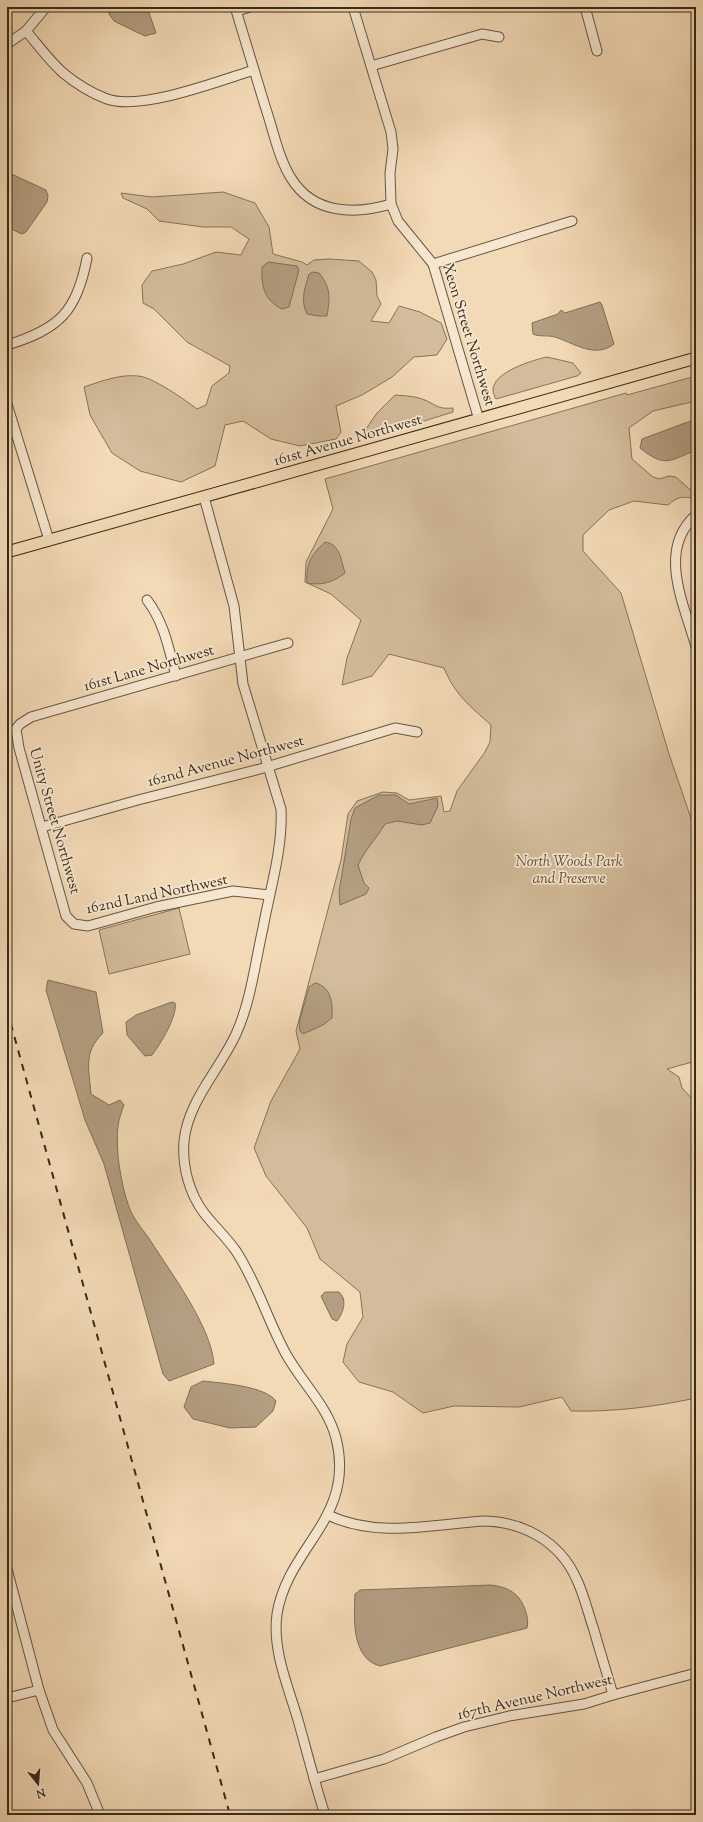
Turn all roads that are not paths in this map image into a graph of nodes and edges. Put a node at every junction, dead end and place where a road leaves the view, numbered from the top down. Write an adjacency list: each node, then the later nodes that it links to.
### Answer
1 (46, 7): 6 (street)
2 (250, 7): 5 (street)
3 (353, 7): 10 (street)
4 (585, 7): 9 (street)
5 (236, 9): 11 (street)
6 (26, 31): 8 (street); 11 (street)
7 (500, 37): 10 (street)
8 (7, 44)
9 (597, 51)
10 (371, 66): 12 (street)
11 (254, 70): 12 (street)
12 (391, 204): 15 (street, Xeon Street Northwest)
13 (572, 221): 15 (street)
14 (87, 258): 16 (street)
15 (433, 264): 19 (street, Xeon Street Northwest)
16 (7, 345)
17 (696, 358): 19 (main road, 161st Avenue Northwest)
18 (7, 404): 22 (street)
19 (479, 420): 20 (main road, 161st Avenue Northwest)
20 (204, 497): 22 (main road, 161st Avenue Northwest); 27 (street)
21 (696, 515): 25 (street)
22 (49, 540): 23 (main road, 161st Avenue Northwest)
23 (7, 552)
24 (147, 600): 28 (street)
25 (695, 642)
26 (288, 643): 27 (street, 161st Lane Northwest)
27 (240, 657): 28 (street, 161st Lane Northwest); 31 (street)
28 (176, 676): 29 (street, 161st Lane Northwest)
29 (20, 724): 32 (street, Unity Street Northwest)
30 (417, 732): 31 (street, 162nd Avenue Northwest)
31 (269, 766): 32 (street, 162nd Avenue Northwest); 33 (street)
32 (42, 827): 34 (street, Unity Street Northwest)
33 (269, 895): 34 (street, 162nd Land Northwest); 35 (street)
34 (74, 924)
35 (328, 1515): 39 (street); 41 (street)
36 (7, 1569): 38 (street)
37 (696, 1673): 39 (street, 167th Avenue Northwest)
38 (39, 1690): 40 (street); 42 (street)
39 (613, 1695): 41 (street, 167th Avenue Northwest)
40 (7, 1698)
41 (314, 1779): 43 (street)
42 (100, 1815)
43 (324, 1815)

